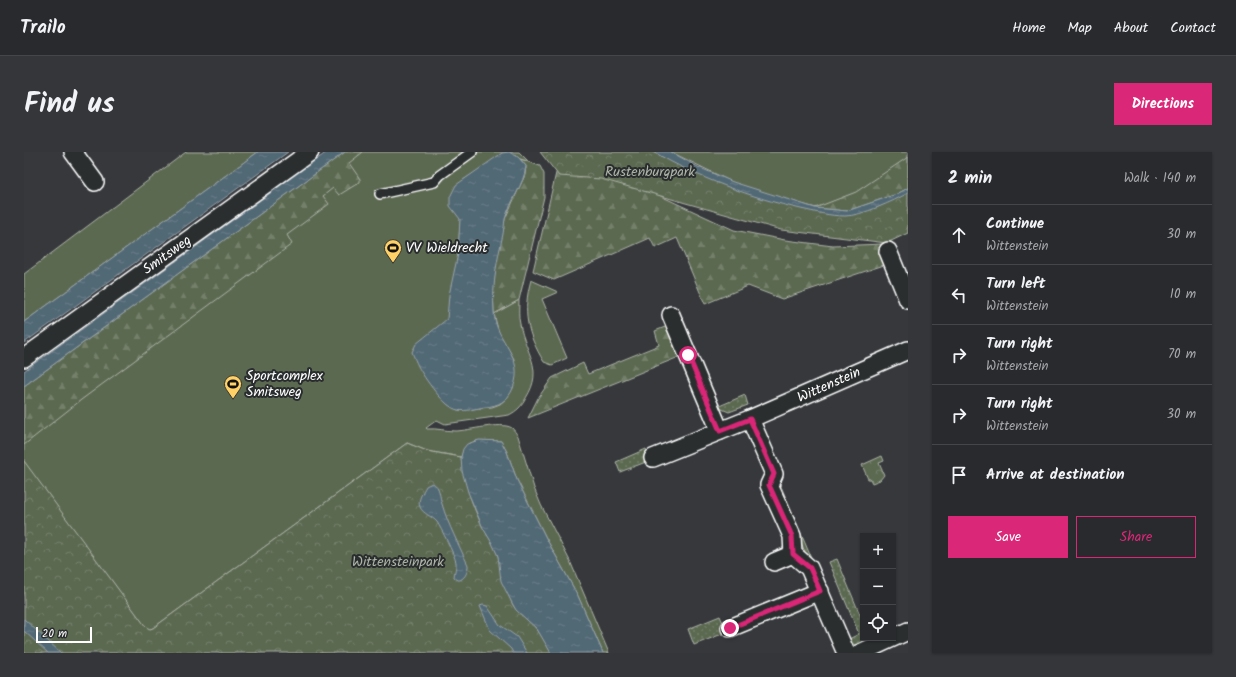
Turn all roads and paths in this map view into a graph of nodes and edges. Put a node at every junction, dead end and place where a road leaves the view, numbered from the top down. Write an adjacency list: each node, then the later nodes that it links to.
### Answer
1 (73, 152): 4 (street)
2 (310, 152): 10 (street, Smitsweg)
3 (472, 152): 5 (lane)
4 (95, 182)
5 (380, 194)
6 (888, 251): 7 (street)
7 (908, 300)
8 (671, 315): 12 (street)
9 (908, 350): 11 (street, Wittenstein)
10 (24, 358)
11 (750, 419): 12 (street, Wittenstein); 14 (street)
12 (720, 431): 13 (street, Wittenstein)
13 (653, 458)
14 (793, 554): 15 (street); 16 (street)
15 (774, 562)
16 (820, 591): 17 (street); 19 (street)
17 (730, 628)
18 (908, 631): 20 (street)
19 (846, 653)
20 (860, 653)

